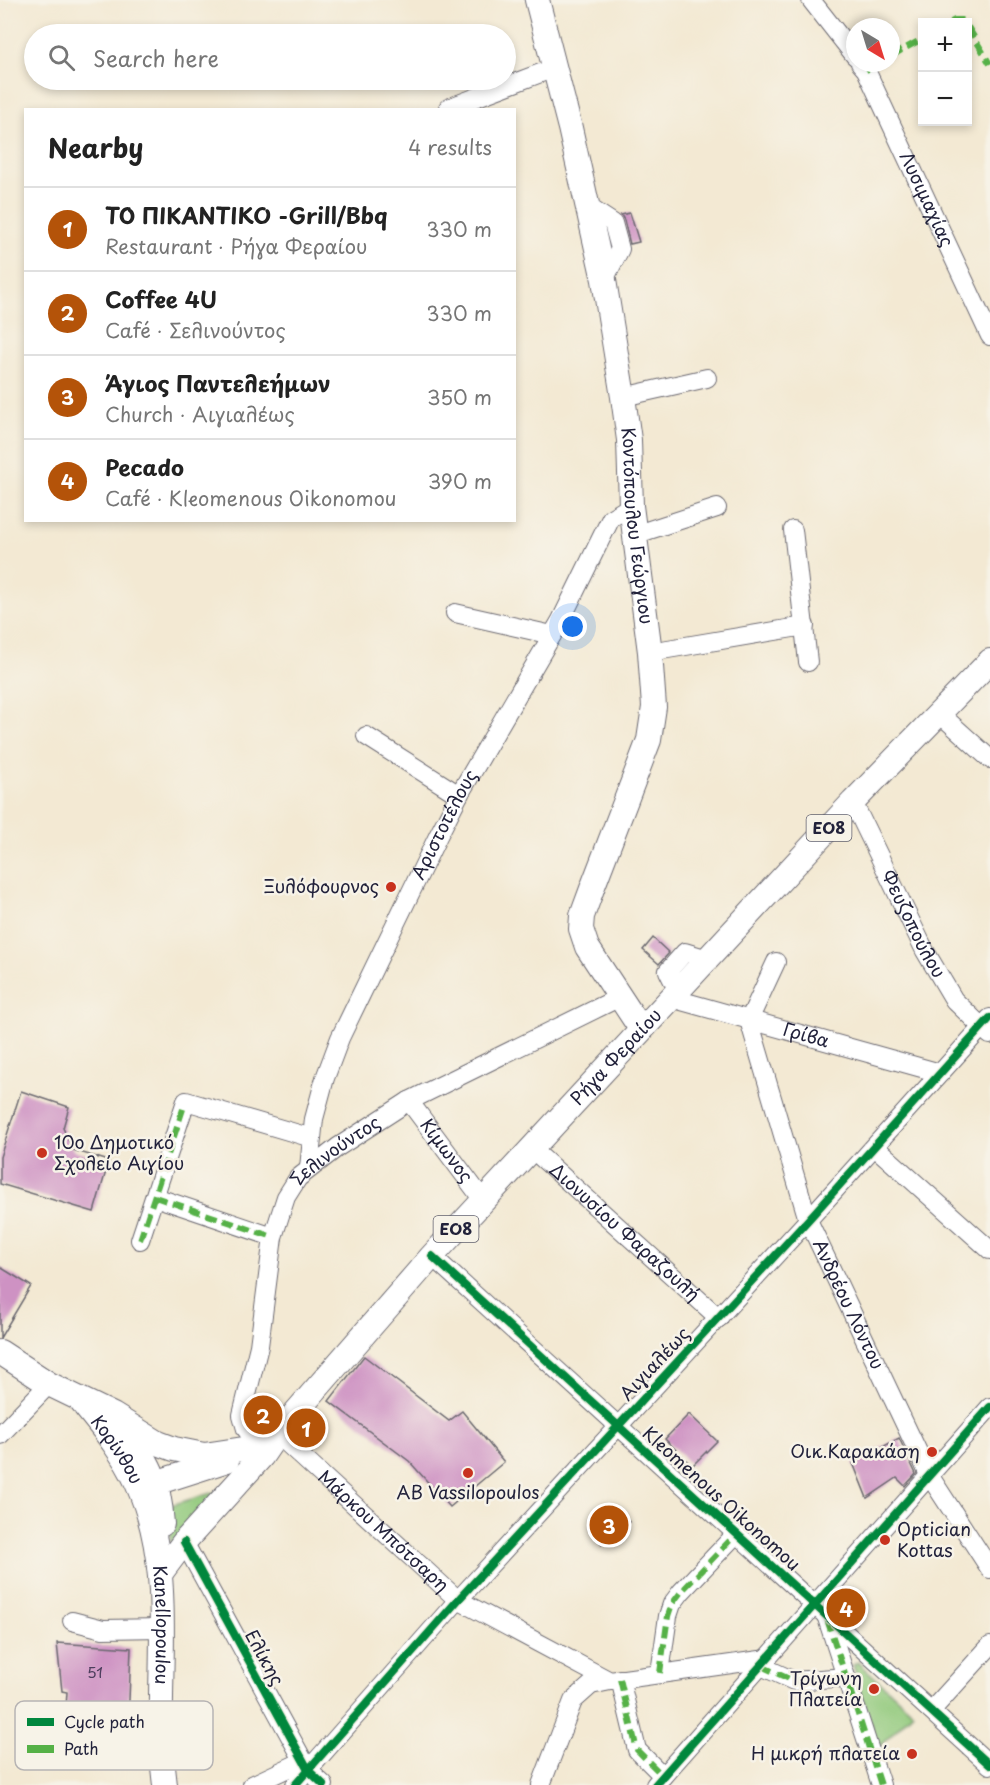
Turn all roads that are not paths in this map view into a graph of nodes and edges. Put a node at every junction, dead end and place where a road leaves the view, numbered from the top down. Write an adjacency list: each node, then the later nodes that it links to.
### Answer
1 (539, 0): 4 (main road, Κοντόπουλου Γεώργιου)
2 (811, 0): 3 (street)
3 (846, 45)
4 (554, 68): 6 (street); 11 (main road, Κοντόπουλου Γεώργιου)
5 (867, 72): 9 (street, Λυσιμαχίας)
6 (516, 82)
7 (496, 90): 8 (street)
8 (448, 108)
9 (990, 336)
10 (707, 378): 11 (street)
11 (623, 397): 12 (main road, Κοντόπουλου Γεώργιου)
12 (631, 506): 15 (main road, Κοντόπουλου Γεώργιου); 18 (street, Αριστοτέλους)
13 (717, 508): 15 (street)
14 (793, 530): 17 (street)
15 (634, 535): 19 (main road, Κοντόπουλου Γεώργιου)
16 (455, 613): 18 (street)
17 (805, 626): 19 (street); 21 (street)
18 (552, 635): 25 (street, Αριστοτέλους)
19 (650, 651): 29 (main road, Κοντόπουλου Γεώργιου)
20 (990, 661): 22 (main road, Ρήγα Φεραίου / ΕΟ8)
21 (808, 662)
22 (939, 713): 24 (street); 26 (main road, Ρήγα Φεραίου / ΕΟ8)
23 (366, 736): 25 (street)
24 (990, 759)
25 (459, 795): 35 (street, Αριστοτέλους)
26 (853, 802): 28 (main road, Ρήγα Φεραίου / ΕΟ8); 31 (street, Φευζοπούλου)
27 (776, 962): 30 (street)
28 (674, 995): 30 (street, Γρίβα); 32 (main road, Ρήγα Φεραίου / ΕΟ8)
29 (620, 998): 32 (main road, Κοντόπουλου Γεώργιου); 34 (street, Σελινούντος)
30 (749, 1020): 33 (street, Γρίβα); 41 (street, Ανδρέου Λόντου)
31 (987, 1026): 33 (street, Αιγιαλέως)
32 (641, 1029): 37 (main road, Ρήγα Φεραίου / ΕΟ8)
33 (940, 1073): 36 (street, Αιγιαλέως)
34 (409, 1101): 38 (street, Σελινούντος); 40 (street, Κίμωνος)
35 (312, 1138): 38 (street, Αριστοτέλους); 39 (street)
36 (875, 1146): 41 (street, Αιγιαλέως); 44 (street)
37 (531, 1148): 40 (main road, Ρήγα Φεραίου / ΕΟ8); 46 (street, Διονυσίου Φαραζουλή)
38 (309, 1168): 42 (street, Σελινούντος)
39 (155, 1197): 42 (street); 43 (street)
40 (483, 1200): 45 (main road, Ρήγα Φεραίου / ΕΟ8)
41 (808, 1220): 46 (street, Αιγιαλέως); 55 (street, Ανδρέου Λόντου)
42 (273, 1237): 54 (street, Σελινούντος)
43 (140, 1240)
44 (990, 1250)
45 (432, 1256): 52 (street, Kleomenous Oikonomou); 54 (main road, Ρήγα Φεραίου / ΕΟ8)
46 (719, 1318): 52 (street, Αιγιαλέως)
47 (2, 1349): 48 (main road, Κορίνθου)
48 (49, 1384): 49 (main road, Κορίνθου); 53 (street)
49 (80, 1400): 51 (main road, Κορίνθου); 56 (main road, Κορίνθου)
50 (990, 1407): 55 (street)
51 (113, 1415): 54 (main road, Κορίνθου); 56 (main road)
52 (619, 1426): 57 (street, Kleomenous Oikonomou); 62 (street, Αιγιαλέως)
53 (0, 1435)
54 (259, 1448): 56 (main road, ΕΟ8); 58 (main road, Ρήγα Φεραίου); 62 (street, Μάρκου Μπότσαρη)
55 (929, 1475): 59 (street, Ανδρέου Λόντου); 63 (street)
56 (150, 1493): 60 (main road, Kanellopoulou)
57 (736, 1534): 63 (street, Kleomenous Oikonomou); 68 (street)
58 (184, 1542): 60 (main road, Ρήγα Φεραίου); 75 (street, Ελίκης)
59 (983, 1545): 61 (street, Ανδρέου Λόντου)
60 (160, 1567): 65 (main road, Kanellopoulou)
61 (990, 1569)
62 (458, 1600): 70 (street, Μάρκου Μπότσαρη); 75 (street, Αιγιαλέως)
63 (820, 1610): 67 (street); 69 (street); 72 (street, Kleomenous Oikonomou)
64 (72, 1621): 65 (street)
65 (162, 1628): 71 (main road, Kanellopoulou)
66 (990, 1646): 72 (street)
67 (764, 1662): 68 (street); 69 (street); 76 (street)
68 (660, 1673): 70 (street)
69 (846, 1677): 82 (street)
70 (615, 1680): 76 (street); 81 (street)
71 (161, 1701)
72 (931, 1711): 73 (street, Kleomenous Oikonomou)
73 (990, 1765)
74 (164, 1770): 77 (main road, Kanellopoulou)
75 (307, 1772): 78 (street); 79 (street, Αιγιαλέως); 80 (street, Ελίκης)
76 (665, 1780)
77 (165, 1785)
78 (252, 1785)
79 (295, 1785)
80 (324, 1785)
81 (541, 1785)
82 (881, 1785)

